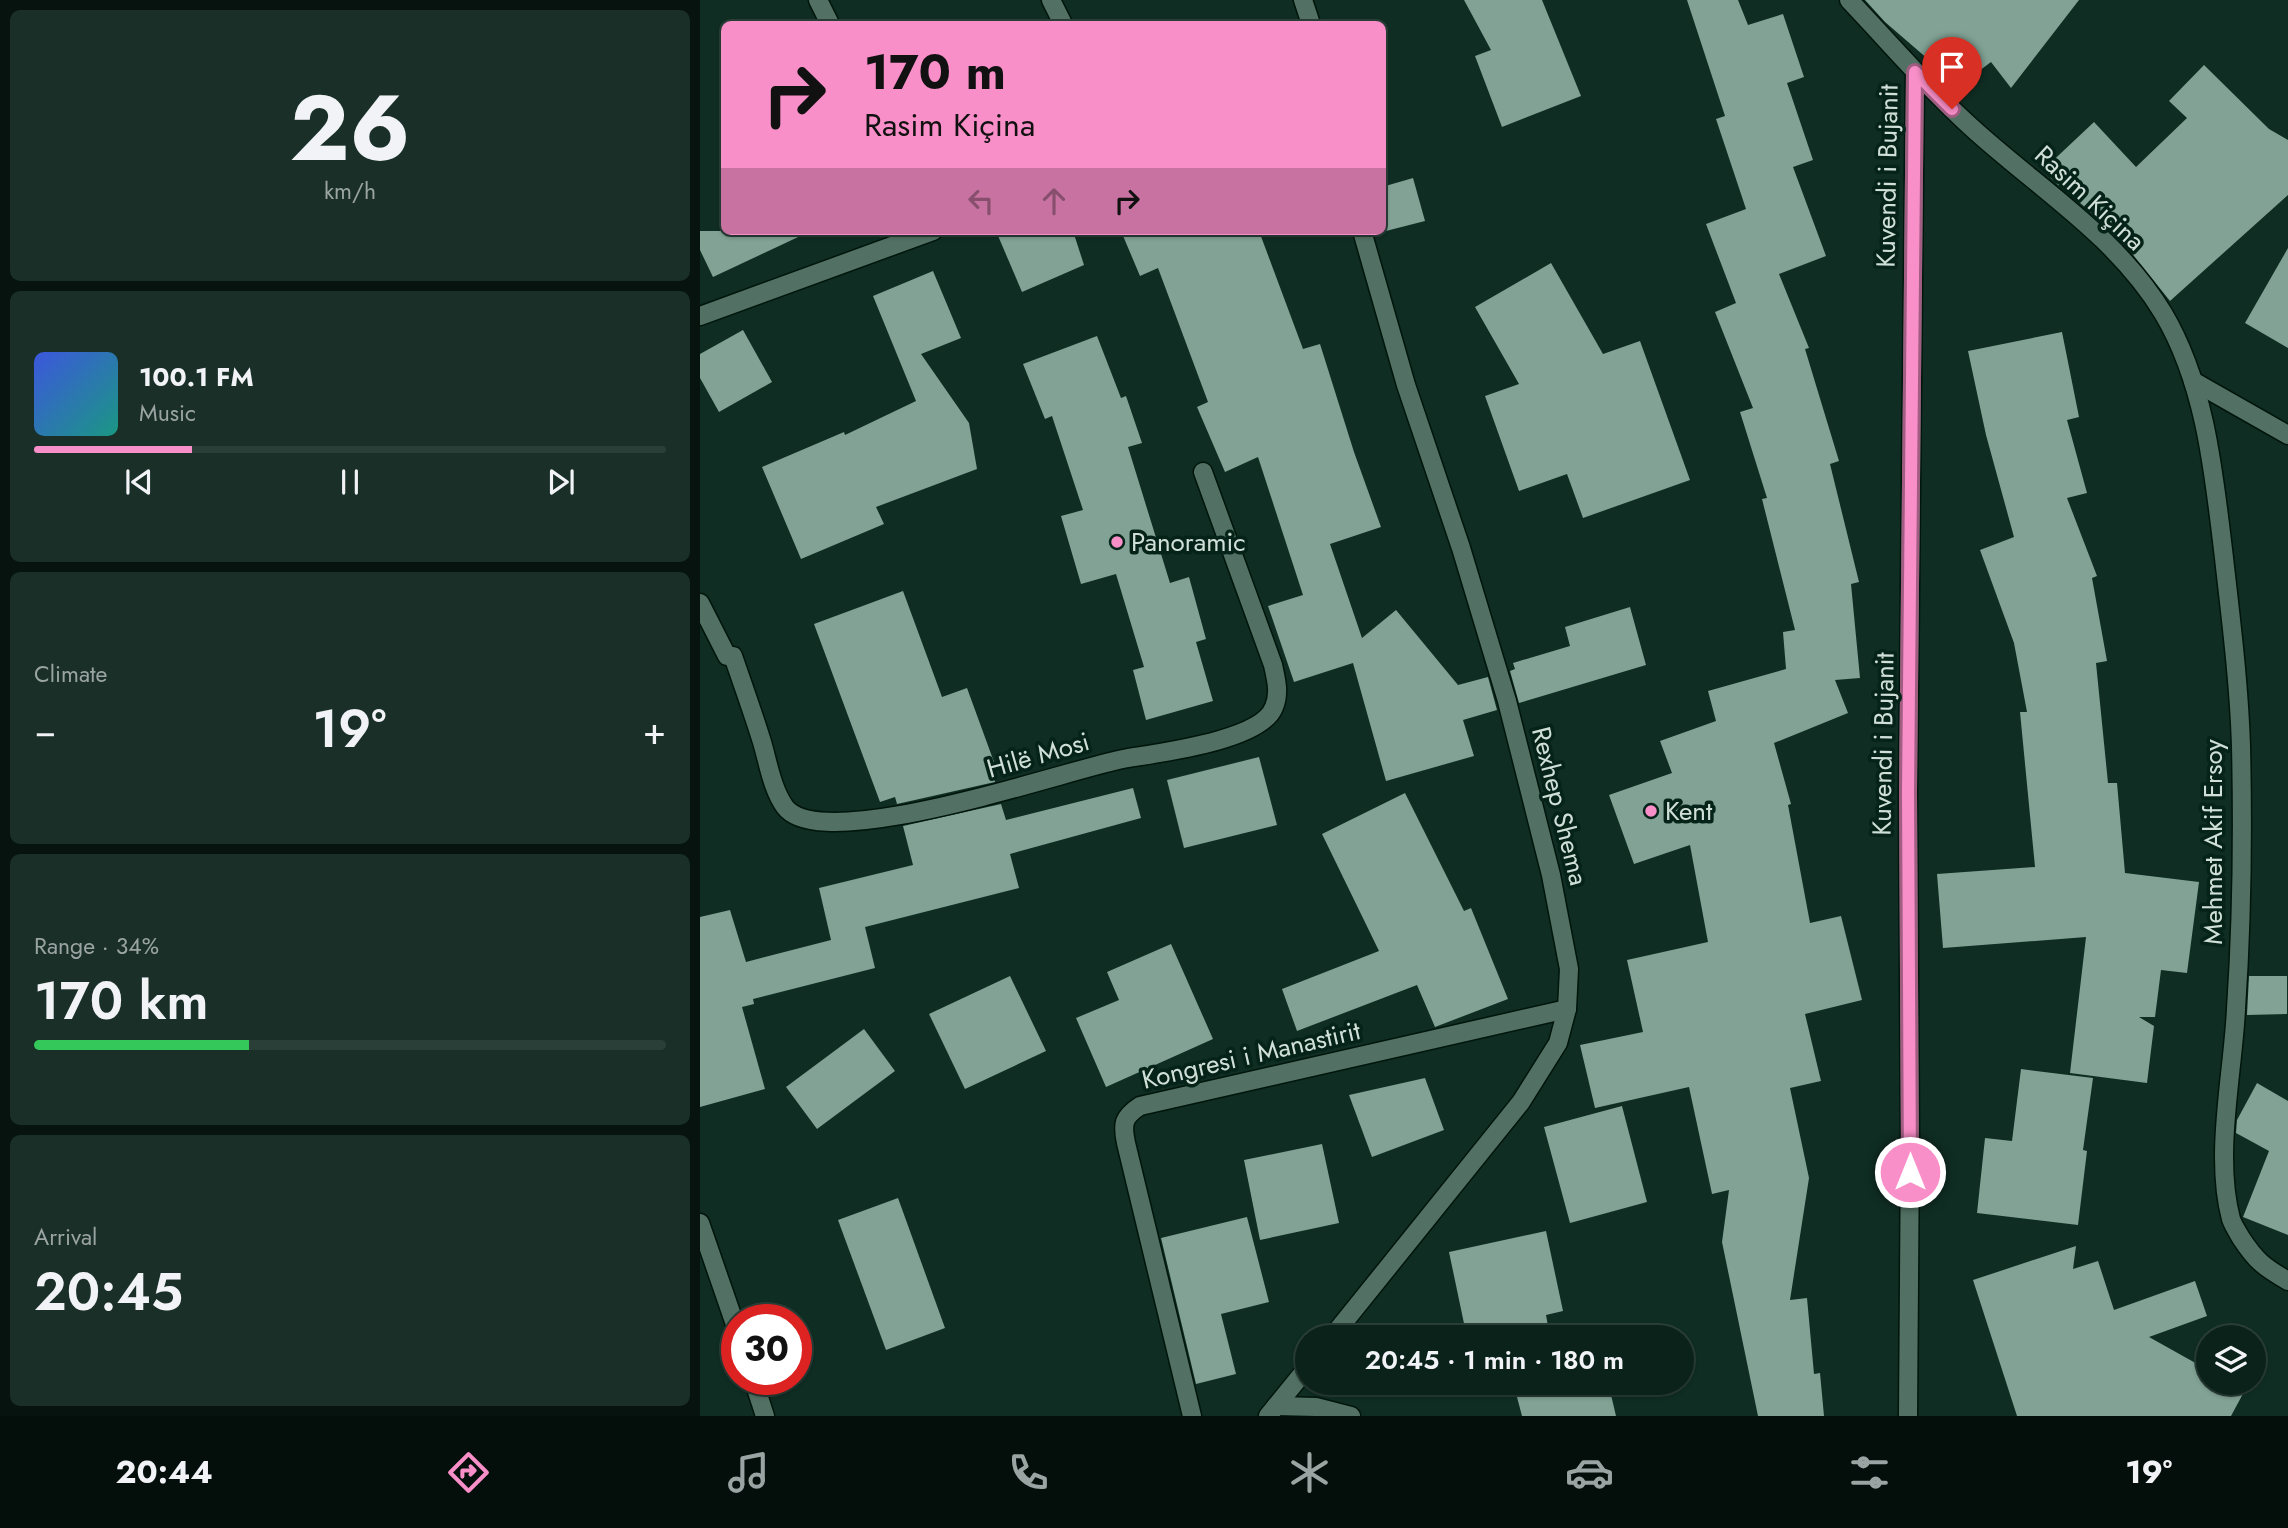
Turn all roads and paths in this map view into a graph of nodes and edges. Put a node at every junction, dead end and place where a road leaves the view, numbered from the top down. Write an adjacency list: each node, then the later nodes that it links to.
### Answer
1 (818, 0): 5 (street)
2 (1051, 0): 6 (street)
3 (1303, 0): 7 (street)
4 (1849, 0): 8 (street, Rasim Kiçina)
5 (828, 21)
6 (1062, 21)
7 (1310, 21)
8 (1915, 72): 12 (street, Rasim Kiçina); 27 (street, Kuvendi i Bujanit)
9 (1363, 235): 16 (street, Rexhep Shema)
10 (904, 236): 11 (street)
11 (700, 316)
12 (2193, 381): 13 (street); 18 (street, Mehmet Akif Ersoy)
13 (2287, 432)
14 (1203, 472): 15 (street, Hilë Mosi)
15 (700, 603)
16 (1567, 1009): 20 (street, Rexhep Shema); 25 (street, Kongresi i Manastirit)
17 (700, 1223): 19 (street)
18 (2288, 1281)
19 (728, 1304)
20 (1342, 1325)
21 (1295, 1383): 23 (street)
22 (758, 1395): 24 (street)
23 (1272, 1411): 26 (street)
24 (765, 1416)
25 (1192, 1416)
26 (1351, 1416)
27 (1908, 1416)

